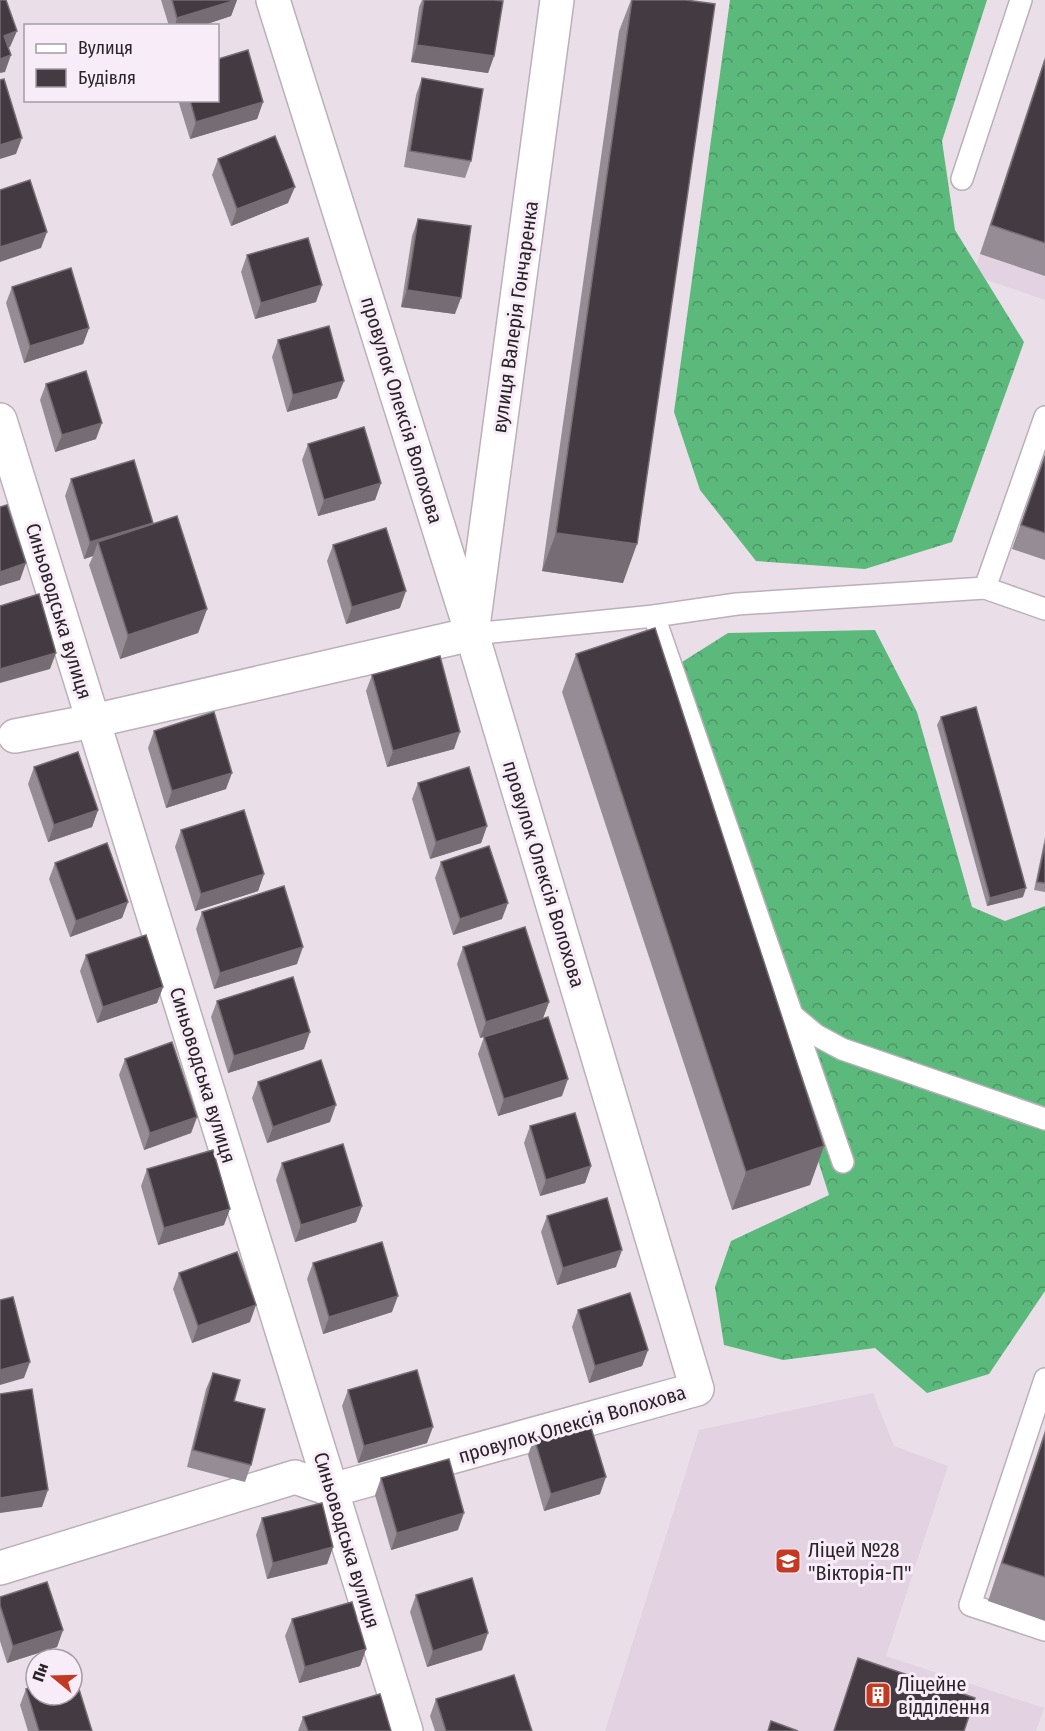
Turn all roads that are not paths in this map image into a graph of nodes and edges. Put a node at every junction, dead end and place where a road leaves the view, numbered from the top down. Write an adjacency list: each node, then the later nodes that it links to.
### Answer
1 (273, 0): 10 (street, провулок Олексія Волохова)
2 (557, 0): 10 (street, вулиця Валерія Гончаренка)
3 (1021, 0): 4 (lane)
4 (962, 179)
5 (1045, 417): 7 (lane)
6 (0, 420): 11 (street, Синьоводська вулиця)
7 (986, 588): 8 (lane); 9 (lane)
8 (1045, 609)
9 (654, 616): 10 (lane); 13 (lane)
10 (472, 634): 11 (street); 17 (street, провулок Олексія Волохова)
11 (93, 721): 12 (street); 17 (street, Синьоводська вулиця)
12 (15, 736)
13 (791, 1014): 14 (lane); 15 (lane)
14 (1045, 1119)
15 (843, 1162)
16 (1045, 1379): 19 (lane)
17 (332, 1490): 18 (street); 20 (street, Синьоводська вулиця)
18 (0, 1568)
19 (1045, 1630)
20 (406, 1731)

